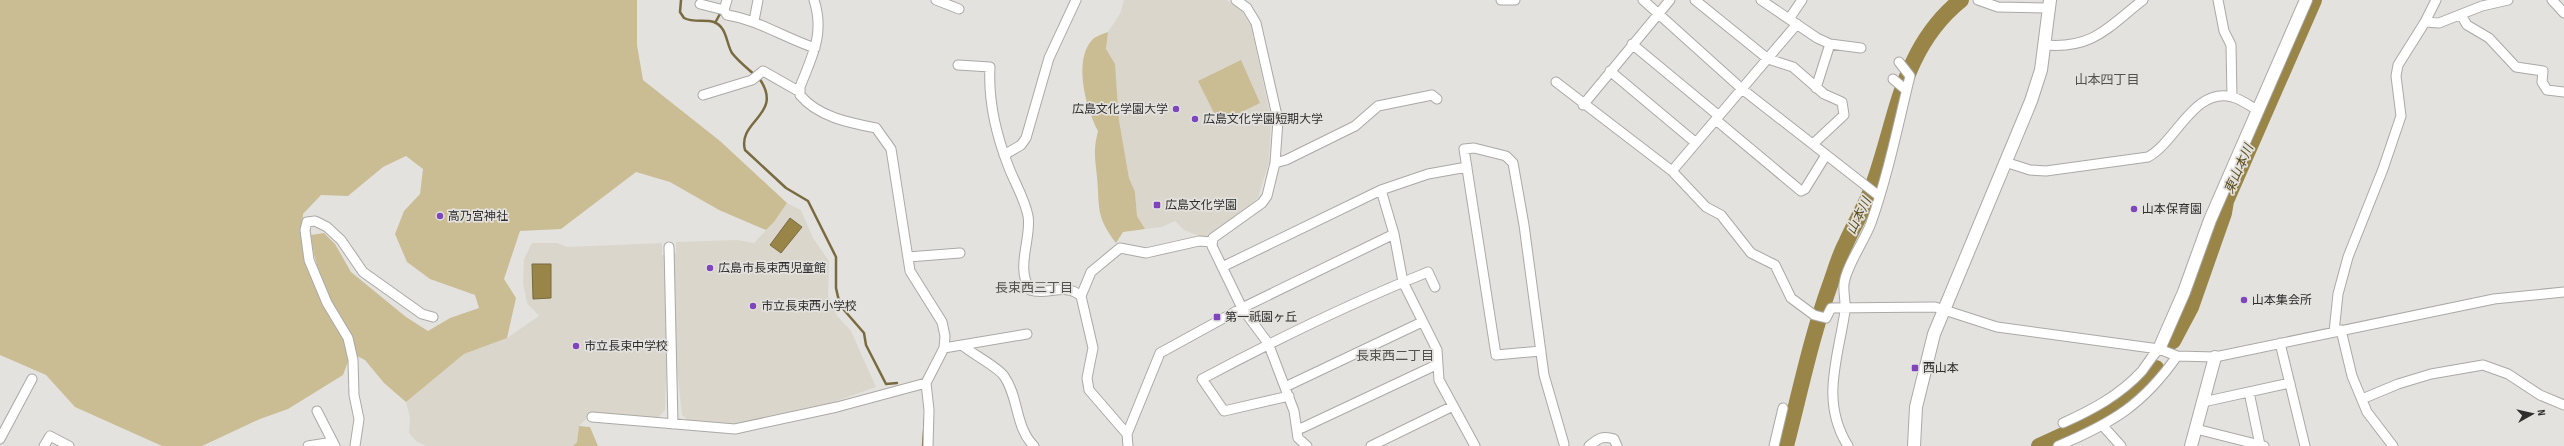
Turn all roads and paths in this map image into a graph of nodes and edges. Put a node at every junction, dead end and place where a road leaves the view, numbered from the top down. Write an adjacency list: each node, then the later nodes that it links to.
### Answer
1 (727, 0): 24 (street)
2 (758, 0): 28 (street)
3 (814, 0): 34 (street)
4 (936, 0): 23 (street)
5 (1076, 0): 55 (street)
6 (1236, 0): 58 (street)
7 (1501, 0): 8 (street)
8 (1514, 0)
9 (1643, 0): 26 (street)
10 (1670, 0): 26 (street)
11 (1695, 0): 36 (street)
12 (1761, 0): 29 (street)
13 (1802, 0): 29 (street)
14 (1978, 0): 22 (street)
15 (2142, 0): 33 (street)
16 (2218, 0): 48 (street)
17 (2306, 0): 51 (street)
18 (2436, 0): 30 (street)
19 (2508, 0): 27 (street)
20 (2552, 0): 25 (street)
21 (700, 4): 24 (street)
22 (2050, 4): 33 (street)
23 (959, 9)
24 (724, 10): 28 (street)
25 (2564, 13)
26 (1658, 14): 31 (street); 43 (street)
27 (2462, 15): 30 (street); 46 (street)
28 (754, 22): 34 (street)
29 (1793, 22): 32 (street); 36 (street)
30 (2425, 22): 78 (street)
31 (1632, 44): 39 (street); 52 (street)
32 (1830, 44): 35 (street); 42 (street)
33 (2045, 46): 57 (street)
34 (815, 48): 45 (street)
35 (1861, 48)
36 (1768, 59): 42 (street); 43 (street)
37 (1899, 62): 44 (street)
38 (958, 65): 55 (street)
39 (1610, 71): 50 (street); 53 (street)
40 (1893, 79): 44 (street)
41 (1556, 82): 50 (street)
42 (1816, 88): 54 (street)
43 (1742, 89): 52 (street); 54 (street)
44 (1906, 90): 62 (street)
45 (800, 92): 47 (street); 67 (street)
46 (2564, 92)
47 (703, 95)
48 (2232, 97): 51 (street); 57 (street)
49 (1437, 99): 58 (street)
50 (1582, 105): 60 (street)
51 (2258, 110): 84 (street)
52 (1717, 118): 53 (street); 56 (street)
53 (1696, 143): 60 (street)
54 (1812, 144): 56 (street)
55 (1004, 155): 72 (street)
56 (1826, 155): 62 (street)
57 (2005, 162): 75 (street)
58 (1275, 164): 64 (street)
59 (1467, 167): 61 (street); 85 (street); 85 (street)
60 (1672, 171): 74 (street)
61 (1381, 190): 63 (street); 68 (street)
62 (1879, 196): 74 (street)
63 (1394, 234): 69 (street); 73 (street)
64 (1212, 242): 68 (street); 72 (street)
65 (669, 247): 102 (street)
66 (960, 253): 67 (street)
67 (908, 258): 83 (street)
68 (1222, 267): 73 (street)
69 (1403, 282): 70 (street); 77 (street); 80 (street)
70 (1435, 286)
71 (2564, 292): 78 (street)
72 (1081, 296): 107 (street)
73 (1242, 308): 80 (street); 107 (street)
74 (1845, 308): 75 (street); 125 (street)
75 (1945, 310): 84 (street); 126 (street)
76 (433, 317): 115 (street)
77 (1422, 322): 88 (street); 92 (street)
78 (2337, 331): 81 (street); 95 (street)
79 (1027, 334): 82 (street)
80 (1268, 343): 92 (street); 94 (street)
81 (2280, 343): 87 (street); 91 (street)
82 (962, 345): 83 (street); 117 (street)
83 (944, 348): 90 (street)
84 (2159, 349): 86 (street); 103 (street)
85 (1541, 351): 110 (street)
86 (2177, 356): 87 (street); 104 (street)
87 (2215, 357): 96 (street)
88 (1436, 365): 98 (street); 105 (street)
89 (32, 379): 108 (street)
90 (926, 383): 102 (street); 116 (street)
91 (2290, 384): 93 (street); 130 (street)
92 (1285, 386): 94 (street)
93 (2249, 392): 96 (street); 111 (street)
94 (1289, 396): 105 (street)
95 (2362, 400): 97 (street); 131 (street)
96 (2203, 402): 106 (street)
97 (2564, 405)
98 (1453, 406): 120 (street); 121 (street)
99 (1783, 408): 124 (street)
100 (317, 411): 109 (street)
101 (592, 417): 102 (street)
102 (673, 424)
103 (2063, 424)
104 (2103, 426): 127 (street); 128 (street)
105 (1297, 428): 119 (street)
106 (2196, 429): 111 (street); 129 (street)
107 (1127, 434): 118 (street)
108 (0, 439)
109 (334, 444): 114 (street)
110 (1565, 445)
111 (2257, 445)
112 (44, 446): 113 (street)
113 (69, 446)
114 (308, 446)
115 (355, 446)
116 (928, 446)
117 (1034, 446)
118 (1128, 446)
119 (1307, 446)
120 (1371, 446)
121 (1475, 446)
122 (1589, 446): 123 (street)
123 (1617, 446)
124 (1774, 446)
125 (1848, 446)
126 (1914, 446)
127 (2058, 446)
128 (2121, 446)
129 (2191, 446)
130 (2305, 446)
131 (2393, 446)

